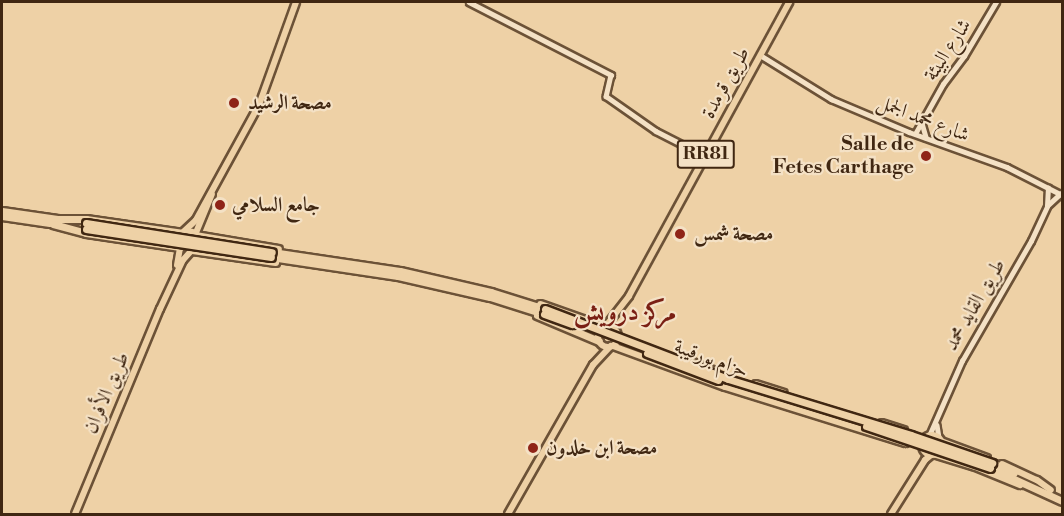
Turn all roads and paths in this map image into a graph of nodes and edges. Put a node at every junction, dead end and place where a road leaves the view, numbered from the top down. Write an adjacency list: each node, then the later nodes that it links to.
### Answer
1 (296, 2): 11 (main road)
2 (469, 2): 10 (street)
3 (789, 2): 5 (main road, طريق قرمدة / RR81)
4 (996, 2): 6 (street, شارع البيئة)
5 (762, 52): 7 (street, شارع محمد الجمل); 10 (main road, طريق قرمدة / RR81)
6 (921, 123): 7 (street); 8 (street, شارع البيئة); 9 (street)
7 (909, 132): 8 (street, شارع محمد الجمل)
8 (916, 134): 9 (street, شارع محمد الجمل)
9 (926, 137): 12 (street, شارع محمد الجمل)
10 (705, 156): 29 (main road, طريق قرمدة / RR81)
11 (216, 183): 17 (main road); 19 (main road)
12 (1048, 188): 13 (street, شارع محمد الجمل); 14 (street, طريق القايد محمد)
13 (1061, 194): 14 (street, طريق القايد محمد)
14 (1047, 206): 39 (street, طريق القايد محمد)
15 (2, 211): 18 (highway)
16 (2, 216): 18 (highway)
17 (201, 220): 20 (main road); 21 (main road)
18 (54, 221): 19 (highway); 22 (highway); 26 (highway, حزام بورقيبة, bridge)
19 (184, 232): 20 (main road); 23 (main road)
20 (195, 235): 21 (highway); 24 (main road)
21 (212, 238): 26 (highway)
22 (168, 245): 23 (highway); 25 (main road)
23 (180, 248): 24 (main road); 25 (main road, طريق الأفران)
24 (191, 250): 26 (highway); 27 (main road, طريق الأفران)
25 (178, 263): 27 (main road, طريق الأفران)
26 (344, 266): 28 (highway, حزام بورقيبة)
27 (171, 285): 46 (main road, طريق الأفران)
28 (511, 301): 30 (highway); 32 (highway); 43 (highway, حزام بورقيبة, bridge)
29 (623, 306): 30 (main road, طريق قرمدة / RR81); 31 (main road, طريق قرمدة / RR81)
30 (606, 327): 31 (main road); 32 (main road, RR81)
31 (617, 332): 33 (main road, RR81); 35 (main road, حزام بورقيبة)
32 (599, 341): 33 (main road); 34 (main road, RR81)
33 (612, 346): 34 (main road, RR81); 36 (main road, حزام بورقيبة)
34 (593, 365): 47 (main road, RR81)
35 (704, 366): 36 (main road); 37 (main road, حزام بورقيبة)
36 (698, 377): 38 (main road, حزام بورقيبة)
37 (817, 403): 38 (main road); 40 (main road, حزام بورقيبة)
38 (814, 414): 42 (main road, حزام بورقيبة)
39 (936, 423): 40 (street, طريق القايد محمد); 41 (street)
40 (928, 436): 41 (main road, حزام بورقيبة); 42 (main road)
41 (940, 439): 42 (main road); 43 (main road, حزام بورقيبة)
42 (929, 453): 43 (main road, حزام بورقيبة); 48 (main road)
43 (1050, 492): 44 (highway, حزام بورقيبة); 45 (highway, حزام بورقيبة)
44 (1062, 496)
45 (1062, 501)
46 (75, 514)
47 (508, 514)
48 (891, 514)

